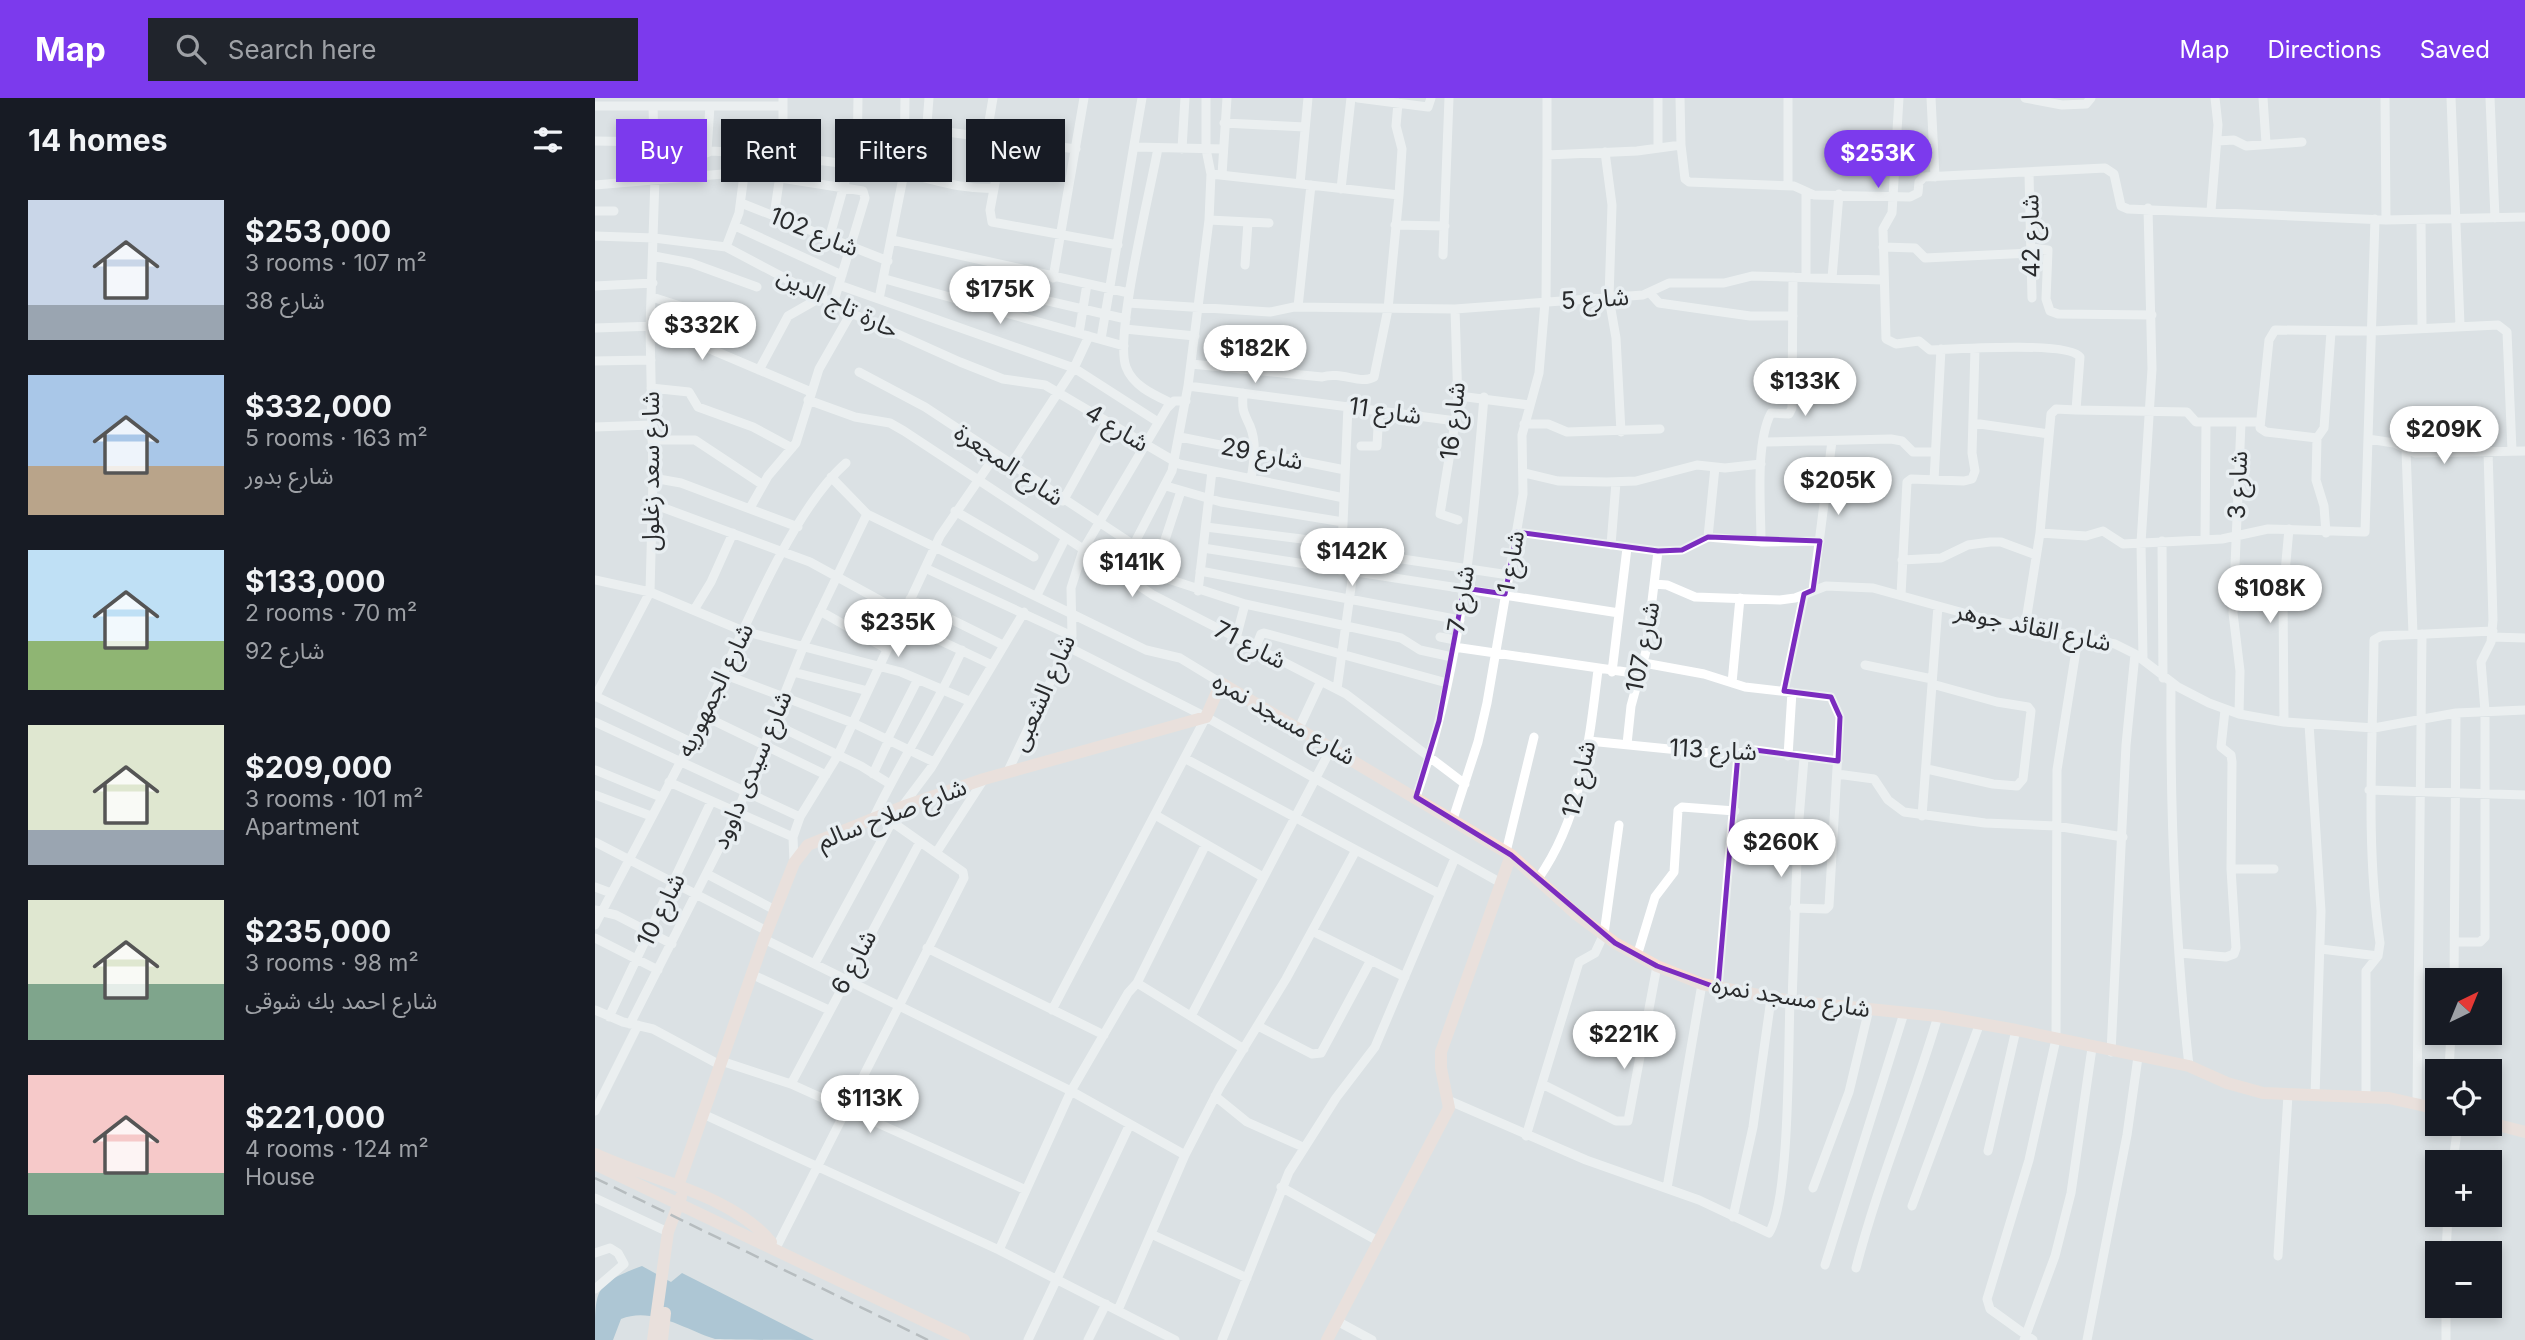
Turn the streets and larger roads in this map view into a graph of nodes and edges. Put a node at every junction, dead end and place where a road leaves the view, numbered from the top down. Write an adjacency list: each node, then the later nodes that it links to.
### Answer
1 (859, 98): 33 (street)
2 (905, 98): 34 (street)
3 (929, 98): 38 (street)
4 (993, 98): 35 (street)
5 (1084, 98): 49 (street)
6 (1142, 98): 45 (street)
7 (1185, 98): 50 (street)
8 (1206, 98): 51 (street)
9 (1227, 98): 36 (street)
10 (1308, 98): 37 (street)
11 (1350, 98): 75 (street)
12 (1359, 98): 28 (street)
13 (1449, 98): 97 (street)
14 (1547, 98): 56 (street, شارع 1)
15 (1658, 98): 48 (street)
16 (1679, 98): 44 (street)
17 (1788, 98): 73 (street)
18 (1899, 98): 79 (street)
19 (1931, 98): 60 (street)
20 (2025, 98): 21 (street)
21 (2091, 98)
22 (2215, 98): 41 (street)
23 (2263, 98): 43 (street)
24 (2385, 98): 91 (street)
25 (2451, 98): 90 (street)
26 (2490, 98): 87 (street)
27 (783, 102): 32 (street)
28 (1403, 102): 29 (street); 78 (street)
29 (1430, 102)
30 (659, 103): 31 (street); 32 (street)
31 (595, 106)
32 (710, 106): 53 (street)
33 (857, 119)
34 (905, 119)
35 (989, 119)
36 (1224, 122): 37 (street); 52 (street)
37 (1305, 127): 71 (street)
38 (966, 135)
39 (595, 141): 40 (street)
40 (616, 141)
41 (2217, 141): 43 (street); 84 (street)
42 (2302, 142): 43 (street)
43 (2266, 143)
44 (1681, 145): 48 (street); 73 (street)
45 (1135, 147): 47 (street); 103 (street)
46 (1065, 148): 49 (street)
47 (1158, 148): 50 (street); 129 (street)
48 (1658, 148): 55 (street)
49 (1076, 149): 99 (street)
50 (1182, 149): 51 (street)
51 (1206, 149): 52 (street); 57 (street)
52 (1223, 149): 59 (street)
53 (707, 151): 54 (street)
54 (721, 152)
55 (1605, 152): 56 (street); 130 (street)
56 (1547, 155): 134 (street, شارع 1)
57 (1211, 174): 59 (street); 88 (street)
58 (2029, 174): 60 (street); 81 (street); 107 (street, شارع 42)
59 (1221, 175): 71 (street)
60 (1935, 177): 79 (street)
61 (621, 182): 70 (street)
62 (655, 182): 100 (street, شارع سعد زغلول)
63 (743, 182): 80 (street)
64 (780, 182): 85 (street)
65 (813, 182): 72 (street)
66 (847, 182): 72 (street)
67 (903, 182): 102 (street)
68 (940, 182): 74 (street)
69 (995, 182): 74 (street)
70 (595, 185)
71 (1305, 185): 75 (street); 135 (street)
72 (845, 186): 101 (street); 106 (street)
73 (1788, 186): 76 (street)
74 (994, 188): 99 (street)
75 (1341, 189): 78 (street)
76 (1806, 192): 77 (street); 114 (street)
77 (1839, 194): 79 (street); 116 (street)
78 (1399, 195): 95 (street)
79 (1892, 198): 105 (street)
80 (741, 203): 85 (street, شارع 102); 96 (street)
81 (2148, 208): 84 (street); 142 (street)
82 (595, 211): 83 (street)
83 (614, 211)
84 (2211, 211): 89 (street)
85 (774, 216): 101 (street, شارع 102)
86 (2525, 217): 87 (street)
87 (2495, 218): 90 (street)
88 (1209, 219): 93 (street); 139 (street)
89 (2375, 219): 91 (street); 151 (street)
90 (2456, 219): 92 (street); 146 (street)
91 (2386, 220): 92 (street)
92 (2421, 220): 149 (street)
93 (1248, 222): 94 (street); 111 (street)
94 (1269, 223)
95 (1395, 225): 97 (street); 136 (street)
96 (735, 226): 104 (street); 112 (street)
97 (1445, 226): 108 (street)
98 (595, 236): 100 (street, حارة تاج الدين)
99 (1060, 237): 103 (street); 115 (street)
100 (654, 238): 104 (street, حارة تاج الدين); 109 (street, شارع سعد زغلول)
101 (829, 239): 106 (street, شارع 102)
102 (892, 240): 110 (street); 115 (street, شارع 5)
103 (1118, 245): 125 (street)
104 (726, 247): 127 (street, حارة تاج الدين)
105 (1883, 247): 107 (street); 118 (street)
106 (850, 248): 110 (street, شارع 102); 112 (street)
107 (2031, 251): 131 (street, شارع 42); 142 (street)
108 (1443, 254)
109 (654, 256): 120 (street, شارع سعد زغلول); 124 (street)
110 (888, 261): 117 (street)
111 (1245, 265)
112 (842, 275): 122 (street)
113 (1793, 277): 114 (street, شارع 5); 126 (street, شارع 5); 143 (street)
114 (1806, 277): 116 (street, شارع 5)
115 (1053, 278): 121 (street, شارع 5)
116 (1832, 278): 118 (street, شارع 5)
117 (885, 279): 132 (street); 153 (street)
118 (1883, 280): 159 (street)
119 (966, 282): 138 (street)
120 (653, 283): 123 (street); 128 (street, شارع سعد زغلول)
121 (1087, 284): 125 (street, شارع 5); 138 (street)
122 (839, 285): 132 (street); 133 (street)
123 (595, 286)
124 (757, 287)
125 (1109, 289): 129 (street, شارع 5); 141 (street)
126 (1650, 293): 130 (street, شارع 5); 143 (street)
127 (823, 296): 133 (street, حارة تاج الدين); 165 (street)
128 (652, 297): 144 (street); 148 (street, شارع سعد زغلول)
129 (1128, 298): 139 (street, شارع 5); 145 (street)
130 (1609, 298): 134 (street, شارع 5); 192 (street)
131 (2032, 298)
132 (879, 299): 164 (street)
133 (834, 301): 140 (street, حارة تاج الدين)
134 (1546, 302): 137 (street, شارع 5); 176 (street, شارع 1)
135 (1298, 307): 136 (street, شارع 5); 139 (street, شارع 5)
136 (1388, 309): 137 (street, شارع 5); 163 (street)
137 (1455, 309): 172 (street, شارع 16)
138 (1083, 310): 141 (street); 153 (street)
139 (1199, 310): 155 (street)
140 (851, 313): 169 (street, حارة تاج الدين); 171 (street)
141 (1104, 315): 145 (street); 156 (street)
142 (2152, 315): 180 (street)
143 (1793, 316): 199 (street)
144 (717, 317): 147 (street); 158 (street)
145 (1126, 324): 155 (street); 157 (street)
146 (2460, 325): 149 (street); 205 (street)
147 (742, 326)
148 (650, 327): 150 (street, شارع 71); 158 (street, شارع 71); 161 (street, شارع سعد زغلول)
149 (2422, 327): 151 (street)
150 (595, 328)
151 (2372, 331): 152 (street); 196 (street)
152 (2331, 332): 184 (street); 195 (street)
153 (1079, 333): 154 (street)
154 (1089, 336): 156 (street); 164 (street)
155 (1195, 336): 163 (street)
156 (1101, 339): 157 (street)
157 (1123, 346): 175 (street)
158 (704, 347): 165 (street, شارع 71)
159 (1941, 349): 160 (street); 207 (street)
160 (1975, 349): 179 (street); 188 (street)
161 (651, 360): 162 (street); 168 (street, شارع سعد زغلول)
162 (595, 361)
163 (1191, 364): 167 (street)
164 (1074, 368): 169 (street); 183 (street)
165 (759, 370): 171 (street, شارع 71)
166 (859, 372): 209 (street, شارع المجعرة)
167 (1188, 386): 170 (street, شارع 11); 174 (street)
168 (651, 388): 189 (street, شارع سعد زغلول); 202 (street)
169 (1059, 392): 182 (street, شارع 4); 213 (street)
170 (1243, 393): 177 (street, شارع 11); 208 (street)
171 (810, 396): 202 (street); 221 (street, شارع 71)
172 (1459, 396): 173 (street); 181 (street, شارع 16)
173 (1484, 397): 176 (street); 266 (street, شارع 7)
174 (1186, 401): 175 (street); 194 (street)
175 (1171, 403): 183 (street, شارع الشعبى)
176 (1529, 405): 187 (street, شارع 1)
177 (1348, 406): 178 (street, شارع 11); 215 (street)
178 (1379, 410): 181 (street, شارع 11); 201 (street)
179 (2076, 410): 180 (street); 193 (street)
180 (2150, 412): 185 (street); 251 (street)
181 (1456, 421): 234 (street, شارع 16)
182 (1107, 422): 200 (street, شارع 4); 229 (street)
183 (1158, 422): 200 (street, شارع الشعبى)
184 (2260, 422): 186 (street); 195 (street)
185 (2206, 423): 186 (street); 247 (street)
186 (2241, 423): 245 (street, شارع 3)
187 (1524, 424): 192 (street); 217 (street, شارع 1)
188 (1973, 424): 193 (street); 222 (street)
189 (652, 425): 190 (street); 197 (street, شارع سعد زغلول)
190 (595, 427)
191 (1660, 429): 192 (street)
192 (1621, 432)
193 (2049, 434): 242 (street)
194 (1180, 437): 208 (street, شارع 29); 211 (street)
195 (2317, 438): 243 (street)
196 (2368, 439): 203 (street); 243 (street)
197 (652, 440): 219 (street, شارع سعد زغلول); 224 (street)
198 (1832, 441): 199 (street); 207 (street); 248 (street)
199 (1765, 442): 212 (street)
200 (1144, 445): 211 (street, شارع 4); 236 (street, شارع الشعبى)
201 (1361, 446)
202 (792, 448): 224 (street)
203 (2406, 450): 204 (street); 297 (street)
204 (2488, 451): 205 (street); 298 (street)
205 (2512, 451): 206 (street)
206 (2525, 451)
207 (1935, 452): 222 (street)
208 (1255, 453): 215 (street, شارع 29); 220 (street)
209 (995, 456): 213 (street, شارع المجعرة); 221 (street)
210 (846, 463): 218 (street, شارع الجمهوريه)
211 (1174, 463): 216 (street, شارع 4); 225 (street)
212 (1761, 464): 214 (street); 250 (street)
213 (1010, 467): 229 (street, شارع المجعرة)
214 (1715, 467): 223 (street); 244 (street)
215 (1345, 470): 227 (street)
216 (1212, 471): 220 (street, شارع 4); 228 (street)
217 (1525, 473): 223 (street); 240 (street, شارع 1)
218 (831, 477): 233 (street, شارع مسجد نمره); 237 (street, شارع الجمهوريه)
219 (653, 478): 230 (street, شارع سعد زغلول); 231 (street)
220 (1251, 479): 227 (street, شارع 4)
221 (978, 480): 232 (street); 246 (street, شارع 71)
222 (1934, 480): 263 (street)
223 (1616, 482): 252 (street)
224 (763, 485): 231 (street)
225 (1166, 486): 226 (street); 255 (street)
226 (1181, 491): 228 (street); 264 (street)
227 (1344, 498): 235 (street)
228 (1209, 499): 235 (street); 238 (street)
229 (1063, 501): 236 (street, شارع المجعرة)
230 (653, 504): 241 (street); 277 (street, شارع سعد زغلول)
231 (750, 508): 237 (street)
232 (955, 511): 253 (street); 262 (street)
233 (867, 514): 253 (street, شارع مسجد نمره); 271 (street, شارع سيدى داوود)
234 (1458, 520)
235 (1343, 522): 254 (street)
236 (1097, 524): 255 (street, شارع المجعرة); 258 (street, شارع الشعبى)
237 (799, 527): 260 (street, شارع الجمهوريه)
238 (1206, 527): 254 (street); 256 (street)
239 (2289, 529): 243 (street); 245 (street); 348 (street)
240 (1517, 532): 252 (street); 270 (street, شارع 1)
241 (733, 533): 260 (street); 287 (street)
242 (2040, 533): 251 (street); 261 (street)
243 (2326, 533)
244 (1708, 537): 250 (street); 259 (street)
245 (2236, 537): 247 (street); 341 (street, شارع 3)
246 (1065, 538): 258 (street, شارع 71); 280 (street)
247 (2205, 539): 249 (street)
248 (1819, 541): 250 (street); 278 (street)
249 (2162, 541): 251 (street); 324 (street)
250 (1761, 542)
251 (2141, 543): 313 (street)
252 (1611, 545): 257 (street)
253 (935, 547): 265 (street); 280 (street, شارع مسجد نمره)
254 (1342, 547): 266 (street); 268 (street)
255 (1137, 548): 264 (street, شارع المجعرة); 272 (street)
256 (1203, 548): 267 (street); 268 (street)
257 (1627, 548): 259 (street); 291 (street)
258 (1083, 550): 272 (street, شارع 71); 290 (street, شارع الشعبى)
259 (1658, 551): 274 (street, شارع 107)
260 (784, 552): 271 (street); 296 (street, شارع الجمهوريه)
261 (2036, 555): 263 (street); 294 (street)
262 (1034, 557)
263 (1902, 560): 281 (street)
264 (1158, 561): 276 (street, شارع المجعرة)
265 (925, 568): 283 (street); 289 (street)
266 (1467, 568): 270 (street); 275 (street, شارع 7)
267 (1200, 571): 276 (street); 284 (street)
268 (1341, 571): 269 (street)
269 (1353, 573): 275 (street); 284 (street)
270 (1509, 575): 279 (street, شارع 1)
271 (837, 576): 288 (street, شارع سيدى داوود); 292 (street)
272 (1125, 578): 301 (street, شارع 71)
273 (595, 580): 277 (street)
274 (1654, 584): 282 (street, شارع القائد جوهر); 314 (street, شارع 107)
275 (1464, 588): 279 (street); 293 (street, شارع 7)
276 (1198, 591): 285 (street)
277 (650, 592): 287 (street); 334 (street, شارع سعد زغلول)
278 (1809, 593): 281 (street, شارع القائد جوهر); 282 (street, شارع القائد جوهر); 333 (street)
279 (1506, 594): 291 (street); 311 (street, شارع 1)
280 (1037, 595): 290 (street, شارع مسجد نمره)
281 (1901, 595): 286 (street, شارع القائد جوهر)
282 (1739, 598): 329 (street)
283 (909, 599): 292 (street); 304 (street)
284 (1350, 600): 293 (street); 295 (street)
285 (1245, 604): 295 (street); 301 (street)
286 (1938, 606): 294 (street, شارع القائد جوهر); 326 (street)
287 (694, 610): 296 (street)
288 (820, 611): 305 (street, شارع سيدى داوود); 308 (street)
289 (1024, 612): 299 (street); 304 (street)
290 (1071, 612): 299 (street, شارع الشعبى); 327 (street, شارع مسجد نمره)
291 (1619, 613): 320 (street)
292 (901, 617): 308 (street); 310 (street)
293 (1459, 620): 307 (street, شارع 7)
294 (2025, 627): 302 (street, شارع القائد جوهر)
295 (1346, 628): 307 (street); 312 (street)
296 (743, 631): 305 (street); 321 (street, شارع الجمهوريه)
297 (2417, 634): 298 (street); 344 (street); 351 (street)
298 (2492, 634): 303 (street); 339 (street)
299 (1072, 636): 306 (street, شارع الشعبى)
300 (1440, 637): 307 (street)
301 (1236, 638): 309 (street, شارع 71)
302 (2078, 638): 313 (street, شارع القائد جوهر); 402 (street)
303 (2525, 638)
304 (1002, 644): 315 (street)
305 (804, 645): 316 (street); 319 (street, شارع سيدى داوود)
306 (1068, 647): 343 (street); 371 (street, شارع الشعبى)
307 (1454, 648): 311 (street); 328 (street, شارع 7)
308 (887, 649): 316 (street)
309 (1255, 649): 312 (street); 325 (street, شارع 71)
310 (962, 650): 315 (street); 331 (street)
311 (1495, 654): 318 (street); 379 (street, شارع 1)
312 (1343, 656): 328 (street); 330 (street)
313 (2139, 657): 324 (street, شارع القائد جوهر); 403 (street)
314 (1644, 663): 322 (street, شارع 107); 329 (street)
315 (991, 664): 336 (street)
316 (880, 665): 323 (street); 332 (street)
317 (1865, 665): 326 (street)
318 (1598, 670): 320 (street); 354 (street, شارع 12)
319 (793, 671): 332 (street); 335 (street, شارع سيدى داوود)
320 (1612, 672): 322 (street)
321 (723, 674): 335 (street); 342 (street, شارع الجمهوريه)
322 (1640, 674): 357 (street, شارع 107)
323 (918, 679): 331 (street); 353 (street)
324 (2167, 680): 337 (street, شارع القائد جوهر); 438 (street)
325 (1321, 681): 330 (street, شارع 71); 350 (street)
326 (1932, 682): 369 (street); 369 (street)
327 (1221, 683): 343 (street); 350 (street, شارع مسجد نمره)
328 (1447, 683): 363 (street, شارع 7)
329 (1732, 683): 333 (street)
330 (1337, 689): 363 (street, شارع 71)
331 (944, 690): 336 (street); 359 (street)
332 (868, 691): 347 (street)
333 (1788, 692): 362 (street); 367 (street)
334 (595, 696): 355 (street)
335 (783, 697): 346 (street, شارع سيدى داوود); 347 (street)
336 (969, 701): 368 (street)
337 (2225, 710): 341 (street, شارع القائد جوهر); 414 (street)
338 (2525, 710): 339 (street, شارع القائد جوهر)
339 (2485, 711): 340 (street, شارع القائد جوهر); 384 (street)
340 (2456, 713): 344 (street, شارع القائد جوهر); 383 (street)
341 (2239, 714): 348 (street, شارع القائد جوهر)
342 (703, 716): 355 (street, شارع الجمهوريه); 356 (street)
343 (1206, 717): 365 (street); 371 (street, شارع صلاح سالم); 376 (street)
344 (2420, 718): 351 (street, شارع القائد جوهر); 382 (street)
345 (595, 722): 366 (street)
346 (772, 723): 356 (street, شارع سيدى داوود); 361 (street)
347 (853, 723): 353 (street); 361 (street)
348 (2284, 723): 349 (street, شارع القائد جوهر)
349 (2309, 724): 351 (street, شارع القائد جوهر); 437 (street)
350 (1299, 728): 358 (street, شارع مسجد نمره)
351 (2374, 728): 380 (street)
352 (1534, 737): 410 (street)
353 (888, 740): 359 (street); 372 (street)
354 (1589, 741): 357 (street, شارع 113); 418 (street, شارع 12)
355 (691, 742): 366 (street, شارع الجمهوريه)
356 (764, 744): 374 (street); 381 (street, شارع سيدى داوود)
357 (1627, 744): 360 (street, شارع 113)
358 (1332, 747): 376 (street); 388 (street, شارع مسجد نمره)
359 (910, 751): 368 (street); 378 (street)
360 (1738, 754): 362 (street, شارع 113); 391 (street)
361 (838, 755): 372 (street); 374 (street)
362 (1788, 756): 364 (street, شارع 113)
363 (1430, 757): 379 (street, شارع 71); 388 (street, شارع 7)
364 (1804, 758): 367 (street, شارع 113); 425 (street)
365 (1186, 759): 394 (street); 398 (street)
366 (680, 761): 377 (street, شارع الجمهوريه); 381 (street)
367 (1837, 761): 373 (street)
368 (934, 762): 390 (street)
369 (1927, 769): 395 (street)
370 (595, 770): 387 (street)
371 (1007, 773): 375 (street, شارع صلاح سالم)
372 (873, 774): 378 (street)
373 (1837, 774): 395 (street); 425 (street)
374 (826, 775): 396 (street)
375 (984, 779): 390 (street, شارع صلاح سالم); 409 (street)
376 (1314, 780): 398 (street); 412 (street)
377 (669, 782): 387 (street, شارع الجمهوريه); 389 (street)
378 (890, 783): 397 (street)
379 (1465, 784): 399 (street, شارع 1)
380 (2369, 790): 382 (street); 440 (street)
381 (745, 791): 392 (street, شارع سيدى داوود); 396 (street)
382 (2420, 791): 383 (street); 484 (street)
383 (2456, 792): 384 (street); 434 (street)
384 (2485, 793): 385 (street); 434 (street)
385 (2525, 794)
386 (595, 795): 393 (street)
387 (661, 797): 393 (street, شارع الجمهوريه)
388 (1416, 797): 399 (street, شارع مسجد نمره)
389 (711, 802): 392 (street); 419 (street, شارع 10)
390 (902, 807): 397 (street, شارع صلاح سالم); 400 (street)
391 (1735, 811): 439 (street); 452 (street)
392 (737, 813): 404 (street); 416 (street, شارع سيدى داوود)
393 (651, 816): 411 (street, شارع الجمهوريه)
394 (1157, 816): 407 (street); 459 (street)
395 (1922, 816): 402 (street)
396 (800, 817): 404 (street)
397 (874, 817): 413 (street, شارع صلاح سالم)
398 (1295, 817): 408 (street); 417 (street)
399 (1453, 819): 410 (street, شارع مسجد نمره)
400 (892, 822): 406 (street); 443 (street)
401 (1619, 825): 431 (street)
402 (2056, 827): 403 (street); 469 (street)
403 (2123, 836): 472 (street)
404 (793, 837): 413 (street)
405 (595, 842): 411 (street)
406 (920, 842): 409 (street); 449 (street, شارع 6)
407 (1206, 844): 417 (street); 450 (street)
408 (1356, 850): 424 (street); 429 (street)
409 (936, 853): 436 (street)
410 (1508, 853): 418 (street, شارع مسجد نمره); 420 (street)
411 (629, 858): 419 (street); 422 (street, شارع الجمهوريه)
412 (1455, 858): 420 (street); 424 (street)
413 (794, 863): 426 (street, شارع صلاح سالم)
414 (2231, 869): 415 (street); 438 (street)
415 (2274, 869)
416 (707, 874): 423 (street, شارع سيدى داوود); 426 (street)
417 (1263, 877): 461 (street)
418 (1538, 879): 431 (street, شارع مسجد نمره)
419 (675, 883): 423 (street); 430 (street, شارع 10)
420 (1501, 883): 483 (street)
421 (595, 887): 422 (street)
422 (611, 893): 427 (street, شارع الجمهوريه)
423 (697, 894): 432 (street); 435 (street, شارع سيدى داوود)
424 (1440, 894): 448 (street)
425 (1794, 908): 454 (street)
426 (775, 909): 432 (street, شارع صلاح سالم)
427 (598, 911): 428 (street, شارع الجمهوريه); 430 (street)
428 (595, 925)
429 (1312, 931): 442 (street); 466 (street)
430 (650, 933): 435 (street); 441 (street, شارع 10)
431 (1604, 934): 439 (street, شارع مسجد نمره); 477 (street)
432 (765, 935): 443 (street); 447 (street, شارع صلاح سالم)
433 (595, 938): 441 (street)
434 (2457, 942): 445 (street)
435 (672, 944): 446 (street, شارع سيدى داوود)
436 (927, 948): 455 (street); 459 (street)
437 (2321, 949): 440 (street); 481 (street)
438 (2179, 953): 475 (street)
439 (1637, 956): 444 (street, شارع مسجد نمره)
440 (2378, 956): 482 (street)
441 (637, 960): 446 (street); 463 (street, شارع 10)
442 (1371, 960): 448 (street); 466 (street)
443 (815, 963): 449 (street)
444 (1657, 966): 451 (street, شارع مسجد نمره); 477 (street)
445 (2455, 968)
446 (658, 970): 465 (street, شارع سيدى داوود)
447 (751, 974): 458 (street); 474 (street, شارع صلاح سالم)
448 (1405, 977): 493 (street)
449 (845, 978): 455 (street); 458 (street, شارع 6)
450 (1137, 983): 461 (street); 468 (street)
451 (1702, 984): 452 (street, شارع مسجد نمره); 500 (street)
452 (1718, 988): 453 (street, شارع مسجد نمره)
453 (1771, 999): 454 (street, شارع مسجد نمره); 507 (street)
454 (1791, 1002): 456 (street, شارع مسجد نمره); 507 (street)
455 (898, 1004): 478 (street); 486 (street)
456 (1869, 1009): 460 (street, شارع مسجد نمره); 501 (street)
457 (595, 1010): 463 (street)
458 (829, 1010): 476 (street, شارع 6)
459 (1052, 1010): 468 (street)
460 (1903, 1013): 462 (street, شارع مسجد نمره); 516 (street)
461 (1191, 1016): 470 (street)
462 (1938, 1016): 464 (street, شارع مسجد نمره); 517 (street)
463 (609, 1017): 465 (street)
464 (1980, 1023): 467 (street, شارع مسجد نمره); 506 (street)
465 (634, 1024): 474 (street); 487 (street, شارع سيدى داوود)
466 (1258, 1026): 470 (street)
467 (2016, 1030): 469 (street, شارع مسجد نمره); 494 (street)
468 (1104, 1035): 478 (street)
469 (2056, 1039): 471 (street, شارع مسجد نمره); 526 (street)
470 (1244, 1048): 480 (street)
471 (2092, 1048): 472 (street, شارع مسجد نمره); 526 (street)
472 (2111, 1052): 473 (street, شارع مسجد نمره)
473 (2137, 1057): 475 (street, شارع مسجد نمره); 536 (street)
474 (720, 1063): 476 (street); 488 (street, شارع صلاح سالم)
475 (2189, 1066): 479 (street, شارع مسجد نمره)
476 (791, 1084): 486 (street)
477 (1544, 1085): 492 (street)
478 (1071, 1091): 489 (street); 503 (street)
479 (2288, 1095): 481 (street, شارع مسجد نمره); 514 (street)
480 (1215, 1096): 493 (street); 496 (street)
481 (2315, 1096): 482 (street, شارع مسجد نمره)
482 (2366, 1097): 484 (street, شارع مسجد نمره)
483 (1450, 1101): 492 (street); 510 (street)
484 (2417, 1103): 485 (street, شارع مسجد نمره)
485 (2425, 1105)
486 (846, 1108): 498 (street); 503 (street)
487 (595, 1111)
488 (703, 1114): 498 (street); 502 (street, شارع صلاح سالم)
489 (1130, 1124): 496 (street); 519 (street)
490 (2502, 1126): 491 (street)
491 (2525, 1132)
492 (1527, 1136): 500 (street)
493 (1303, 1147): 499 (street)
494 (1989, 1151)
495 (595, 1154): 502 (street)
496 (1185, 1155): 509 (street)
497 (595, 1164): 505 (street)
498 (817, 1165): 511 (street); 512 (street)
499 (1282, 1187): 510 (street); 518 (street)
500 (1667, 1188): 507 (street)
501 (1813, 1188)
502 (686, 1189): 505 (street, شارع صلاح سالم); 511 (street)
503 (1026, 1190): 512 (street)
504 (595, 1198): 508 (street)
505 (681, 1205): 508 (street); 511 (street); 515 (street)
506 (1912, 1206)
507 (1733, 1217)
508 (668, 1232): 515 (street)
509 (1151, 1234): 518 (street); 522 (street)
510 (1378, 1241): 524 (street)
511 (776, 1248): 529 (street)
512 (999, 1250): 519 (street)
513 (595, 1253): 520 (street)
514 (2278, 1256)
515 (666, 1265): 525 (street)
516 (1825, 1265)
517 (1856, 1268)
518 (1247, 1278): 533 (street)
519 (1058, 1279): 521 (street); 530 (street)
520 (595, 1289)
521 (1106, 1304): 522 (street); 531 (street)
522 (1118, 1310): 532 (street)
523 (2446, 1318): 537 (street)
524 (1336, 1321): 534 (street); 535 (street)
525 (660, 1322): 527 (street); 528 (street)
526 (2028, 1338)
527 (653, 1340)
528 (663, 1340)
529 (964, 1340)
530 (1028, 1340)
531 (1088, 1340)
532 (1175, 1340)
533 (1222, 1340)
534 (1327, 1340)
535 (1372, 1340)
536 (2087, 1340)
537 (2446, 1340)

